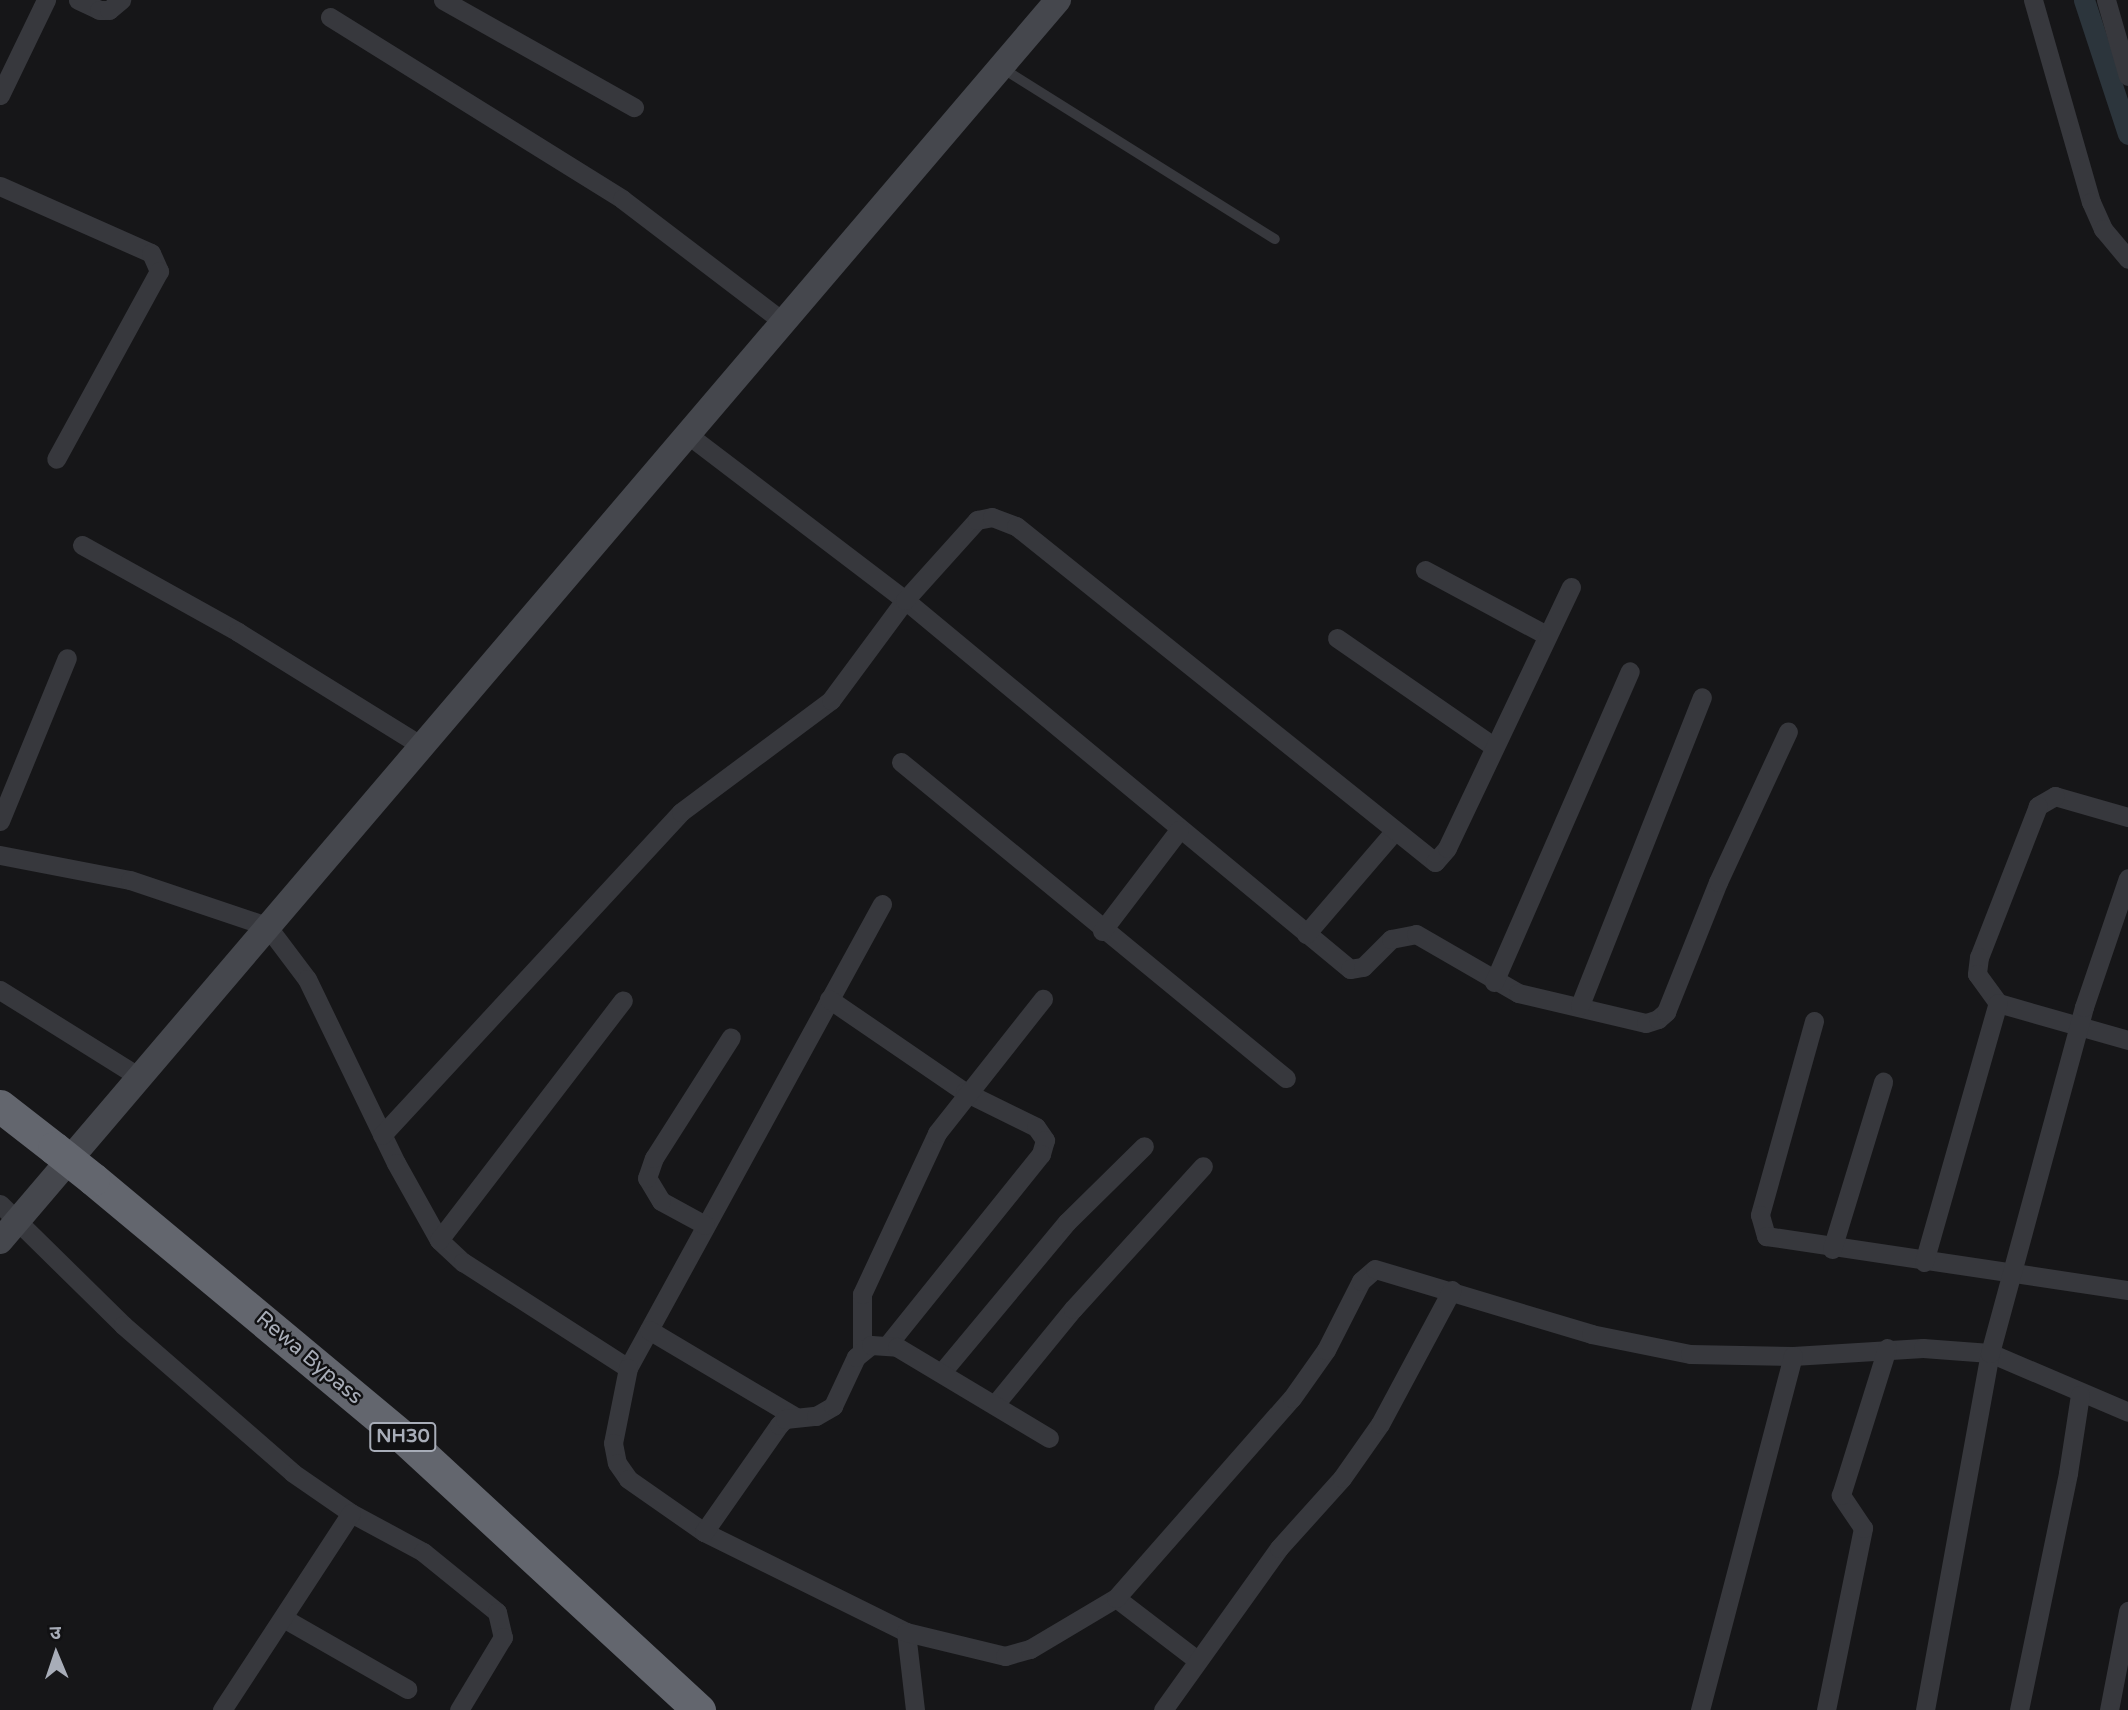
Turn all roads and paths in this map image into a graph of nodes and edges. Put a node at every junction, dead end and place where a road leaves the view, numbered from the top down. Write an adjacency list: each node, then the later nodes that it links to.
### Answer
1 (46, 0): 11 (street)
2 (78, 0): 3 (street)
3 (121, 0)
4 (443, 0): 12 (street)
5 (1058, 0): 9 (street)
6 (2033, 0): 15 (street)
7 (2106, 0): 10 (street)
8 (330, 17): 16 (street)
9 (1001, 67): 14 (lane); 16 (street)
10 (2128, 76)
11 (0, 95)
12 (634, 107)
13 (0, 186): 18 (street)
14 (1275, 239)
15 (2128, 259)
16 (782, 321): 17 (street)
17 (687, 434): 22 (street); 29 (street)
18 (56, 459)
19 (82, 545): 29 (street)
20 (1425, 570): 23 (street)
21 (1571, 587): 23 (street)
22 (905, 600): 34 (street); 35 (street); 58 (street)
23 (1546, 635): 30 (street)
24 (1337, 638): 30 (street)
25 (67, 658): 33 (street)
26 (1630, 671): 42 (street)
27 (1702, 697): 48 (street)
28 (1788, 731): 48 (street)
29 (420, 746): 39 (street)
30 (1493, 746): 35 (street)
31 (901, 762): 40 (street)
32 (2128, 817): 47 (street)
33 (0, 821)
34 (1179, 830): 40 (street); 41 (street)
35 (1393, 833): 41 (street)
36 (0, 855): 39 (street)
37 (2128, 878): 50 (street)
38 (882, 904): 44 (street)
39 (267, 926): 53 (street); 58 (street)
40 (1102, 931): 54 (street)
41 (1306, 934): 42 (street)
42 (1494, 982): 48 (street)
43 (0, 989): 53 (street)
44 (829, 999): 56 (street); 62 (street)
45 (1043, 999): 56 (street)
46 (623, 1000): 63 (street)
47 (1998, 1003): 50 (street); 66 (street)
48 (1580, 1005)
49 (1814, 1021): 65 (street)
50 (2079, 1025): 52 (street); 67 (street)
51 (731, 1037): 62 (street)
52 (2128, 1040)
53 (139, 1077): 61 (street)
54 (1286, 1078)
55 (1883, 1082): 65 (street)
56 (965, 1093): 71 (street); 72 (street)
57 (0, 1105): 93 (highway, Rewa Bypass / NH30, bridge)
58 (382, 1135): 63 (street)
59 (1144, 1146): 77 (street)
60 (1203, 1166): 79 (street)
61 (9, 1211): 64 (street); 83 (street)
62 (705, 1225): 70 (street)
63 (439, 1240): 76 (street)
64 (0, 1241)
65 (1832, 1249): 66 (street)
66 (1924, 1262): 67 (street)
67 (2011, 1275): 69 (street); 74 (street)
68 (1452, 1290): 75 (street); 85 (street); 89 (street)
69 (2128, 1290)
70 (649, 1330): 76 (street); 81 (street)
71 (889, 1343): 72 (street); 77 (street)
72 (862, 1348): 81 (street)
73 (1887, 1349): 74 (street); 75 (street); 97 (street)
74 (1990, 1353): 78 (street); 98 (street)
75 (1793, 1356): 96 (street)
76 (628, 1368): 84 (street)
77 (942, 1372): 79 (street)
78 (2080, 1395): 80 (street); 99 (street)
79 (996, 1403): 82 (street)
80 (2128, 1412)
81 (794, 1416): 84 (street)
82 (1049, 1438)
83 (351, 1513): 87 (street); 92 (street)
84 (704, 1532): 88 (street)
85 (1116, 1598): 88 (street); 89 (street)
86 (2128, 1611): 100 (street)
87 (285, 1619): 90 (street); 91 (street)
88 (906, 1632): 94 (street)
89 (1197, 1660): 95 (street)
90 (407, 1689)
91 (222, 1710)
92 (459, 1710)
93 (699, 1710)
94 (915, 1710)
95 (1163, 1710)
96 (1700, 1710)
97 (1826, 1710)
98 (1925, 1710)
99 (2019, 1710)
100 (2109, 1710)

